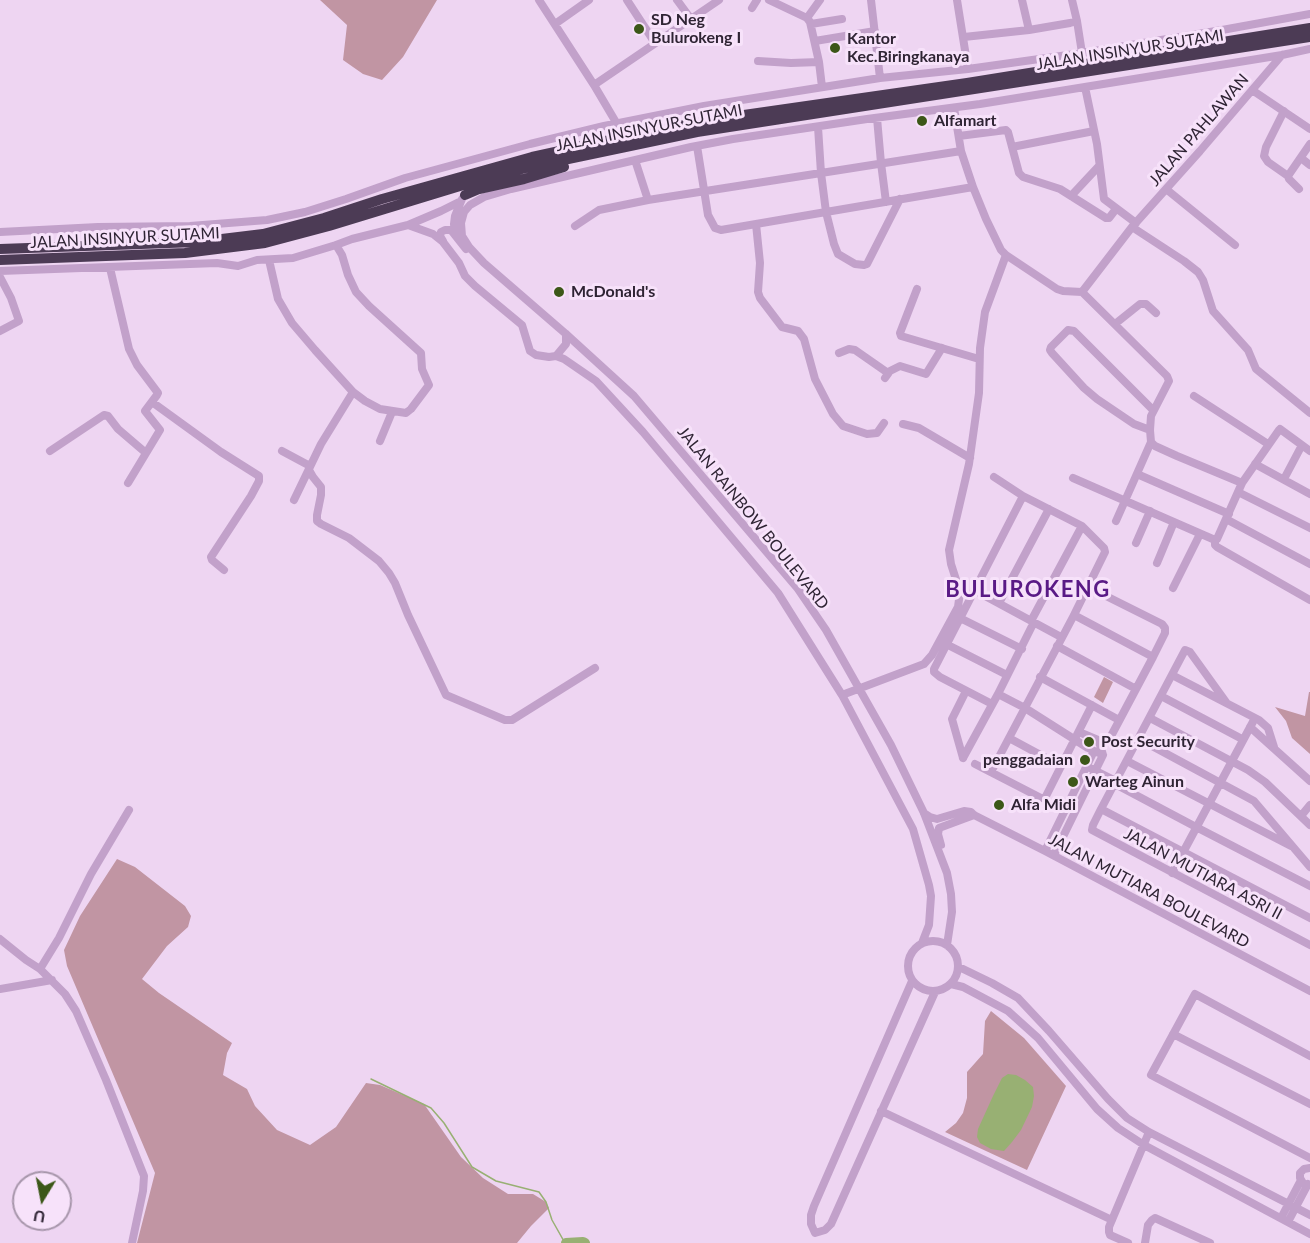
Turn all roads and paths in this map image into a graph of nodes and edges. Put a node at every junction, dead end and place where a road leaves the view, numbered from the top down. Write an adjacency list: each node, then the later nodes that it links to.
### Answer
1 (539, 0): 19 (street)
2 (589, 0): 19 (street)
3 (627, 0): 26 (street)
4 (677, 0): 15 (street)
5 (719, 0): 15 (street)
6 (758, 0): 13 (street)
7 (769, 0): 17 (street)
8 (820, 0): 17 (street)
9 (871, 0): 22 (street)
10 (957, 0): 23 (street)
11 (1022, 0): 21 (street)
12 (1072, 0): 18 (street)
13 (752, 8)
14 (1310, 14): 28 (street)
15 (691, 19): 26 (street)
16 (842, 19): 17 (street)
17 (809, 21): 25 (street)
18 (1077, 21): 21 (street); 28 (street)
19 (555, 24): 34 (street)
20 (1310, 28): 80 (highway, JALAN INSINYUR SUTAMI)
21 (1029, 30): 23 (street)
22 (875, 31): 25 (street); 33 (street)
23 (964, 37): 32 (street)
24 (1310, 37): 45 (highway, JALAN INSINYUR SUTAMI)
25 (815, 41): 31 (street)
26 (656, 43): 34 (street)
27 (1310, 49): 29 (street)
28 (1082, 52): 32 (street)
29 (1282, 55): 36 (street); 37 (street, JALAN PAHLAWAN)
30 (758, 61): 31 (street)
31 (819, 62): 35 (street)
32 (968, 69): 33 (street)
33 (880, 78): 35 (street)
34 (594, 85): 41 (street)
35 (822, 87): 41 (street)
36 (1085, 87): 38 (street); 44 (street)
37 (1252, 90): 39 (street); 59 (street, JALAN PAHLAWAN)
38 (954, 108): 40 (street); 46 (street)
39 (1284, 111): 43 (street); 57 (street)
40 (877, 118): 42 (street); 53 (street)
41 (617, 124): 73 (street)
42 (818, 127): 48 (street); 56 (street)
43 (1310, 129)
44 (1094, 131): 49 (street); 55 (street)
45 (697, 132): 63 (highway); 82 (highway, JALAN INSINYUR SUTAMI)
46 (959, 136): 49 (street); 50 (street)
47 (1310, 144): 51 (street)
48 (697, 146): 52 (street); 61 (street)
49 (1012, 147): 62 (street)
50 (961, 151): 53 (street); 58 (street)
51 (1301, 158): 54 (street); 57 (street)
52 (635, 160): 64 (street); 84 (street)
53 (881, 163): 56 (street); 66 (street)
54 (1310, 165)
55 (1099, 166): 62 (street); 67 (street)
56 (821, 173): 61 (street); 68 (street)
57 (1288, 176): 60 (street)
58 (973, 187): 65 (street); 81 (street)
59 (1166, 189): 71 (street, JALAN PAHLAWAN); 79 (street)
60 (1299, 189)
61 (704, 191): 64 (street); 69 (street)
62 (1071, 196): 67 (street)
63 (463, 198): 70 (street); 75 (street)
64 (648, 200): 72 (street)
65 (900, 200): 66 (street); 68 (street)
66 (886, 202): 68 (street)
67 (1116, 209): 71 (street)
68 (826, 212): 69 (street)
69 (756, 224): 104 (street)
70 (408, 225): 77 (street); 78 (street)
71 (1134, 225): 89 (street, JALAN PAHLAWAN); 103 (street)
72 (575, 226)
73 (98, 227): 74 (street); 76 (street)
74 (0, 232)
75 (455, 234): 77 (street); 84 (street)
76 (98, 239)
77 (443, 242): 96 (street)
78 (336, 245): 83 (street); 102 (street)
79 (1235, 245)
80 (0, 249)
81 (1006, 255): 89 (street); 97 (street)
82 (0, 260)
83 (269, 260): 85 (street); 98 (street)
84 (484, 263): 93 (street)
85 (110, 268): 86 (street); 100 (street)
86 (0, 271)
87 (0, 277): 92 (street)
88 (917, 289): 94 (street)
89 (1082, 291): 91 (street)
90 (1156, 313): 91 (street)
91 (1115, 324): 101 (street)
92 (0, 331)
93 (566, 334): 96 (street); 159 (street, JALAN RAINBOW BOULEVARD)
94 (942, 348): 95 (street); 97 (street)
95 (839, 353)
96 (556, 356): 163 (street, JALAN RAINBOW BOULEVARD)
97 (980, 359): 115 (street)
98 (353, 392): 102 (street); 117 (street)
99 (1194, 396): 109 (street)
100 (152, 402): 114 (street); 141 (street)
101 (1153, 410): 106 (street); 106 (street)
102 (392, 412): 107 (street)
103 (1310, 412)
104 (884, 423)
105 (903, 424): 115 (street)
106 (1150, 430): 108 (street)
107 (380, 441)
108 (1151, 442): 118 (street); 123 (street)
109 (1268, 444): 110 (street); 116 (street)
110 (1302, 445): 112 (street); 121 (street)
111 (282, 451): 117 (street)
112 (1310, 451)
113 (50, 452): 114 (street)
114 (146, 453): 122 (street)
115 (970, 458): 159 (street)
116 (1255, 465): 121 (street); 123 (street)
117 (309, 468): 127 (street); 155 (street)
118 (1137, 474): 128 (street); 131 (street)
119 (994, 477): 126 (street)
120 (1073, 478): 128 (street)
121 (1284, 479): 125 (street)
122 (128, 483)
123 (1242, 483): 124 (street)
124 (1238, 492): 131 (street); 135 (street)
125 (1310, 494)
126 (1023, 496): 129 (street); 142 (street)
127 (294, 500)
128 (1124, 501): 130 (street); 132 (street)
129 (1049, 509): 134 (street); 146 (street)
130 (1150, 511): 133 (street); 138 (street)
131 (1227, 516): 137 (street); 140 (street)
132 (1116, 521)
133 (1174, 522): 136 (street); 139 (street)
134 (1082, 526): 143 (street); 149 (street)
135 (1310, 528)
136 (1200, 534): 137 (street); 144 (street)
137 (1215, 540): 145 (street)
138 (1136, 543)
139 (1157, 563)
140 (1310, 564)
141 (224, 570)
142 (976, 587): 146 (street); 148 (street)
143 (1088, 587): 147 (street); 154 (street)
144 (1173, 588)
145 (1310, 600)
146 (999, 603): 149 (street)
147 (1074, 615): 150 (street); 154 (street)
148 (960, 618): 151 (street); 153 (street)
149 (1033, 621): 150 (street); 153 (street)
150 (1061, 638): 152 (street)
151 (946, 644): 156 (street); 161 (street)
152 (1057, 646): 158 (street); 160 (street)
153 (1022, 649): 156 (street)
154 (1153, 657): 160 (street)
155 (595, 668)
156 (1007, 675): 162 (street)
157 (1172, 675): 164 (street); 165 (street); 165 (street)
158 (1040, 677): 167 (street); 168 (street)
159 (858, 688): 163 (street); 196 (street, JALAN RAINBOW BOULEVARD)
160 (1136, 689): 171 (street)
161 (966, 691): 166 (street); 166 (street)
162 (998, 694): 166 (street); 168 (street)
163 (842, 695): 213 (street)
164 (1161, 696): 169 (street); 177 (street)
165 (1226, 702): 170 (street)
166 (992, 704)
167 (1092, 705): 171 (street); 173 (street)
168 (1025, 708): 174 (street); 178 (street)
169 (1150, 718): 176 (street); 182 (street)
170 (1255, 718): 172 (street); 179 (street)
171 (1119, 720): 175 (street)
172 (1250, 727): 177 (street); 179 (street)
173 (1079, 732): 178 (street); 180 (street)
174 (1009, 738): 184 (street); 186 (street)
175 (1110, 738)
176 (1139, 739): 181 (street); 189 (street)
177 (1242, 739): 182 (street)
178 (1074, 740): 180 (street); 184 (street)
179 (1274, 747): 187 (street)
180 (1098, 753): 185 (street)
181 (1127, 761): 188 (street); 192 (street)
182 (1231, 761): 189 (street); 198 (street)
183 (975, 764): 186 (street)
184 (1061, 766): 186 (street)
185 (1091, 769): 188 (street); 190 (street); 191 (street)
186 (992, 772)
187 (1310, 781)
188 (1115, 782): 194 (street); 202 (street)
189 (1220, 782): 192 (street); 203 (street)
190 (1072, 797): 191 (street); 199 (street)
191 (1080, 800): 200 (street)
192 (1208, 803): 202 (street); 203 (street)
193 (1310, 805): 198 (street)
194 (1101, 809): 205 (street); 209 (street, JALAN MUTIARA ASRI II)
195 (129, 810): 217 (street)
196 (924, 813): 197 (street, JALAN MUTIARA BOULEVARD); 208 (street, JALAN RAINBOW BOULEVARD)
197 (974, 815): 204 (street, JALAN MUTIARA BOULEVARD); 208 (street)
198 (1301, 816): 201 (street)
199 (1060, 819): 200 (street); 204 (street)
200 (1069, 823): 206 (street)
201 (1310, 825)
202 (1196, 827): 205 (street); 210 (street)
203 (1294, 848): 207 (street)
204 (1045, 851): 206 (street, JALAN MUTIARA BOULEVARD)
205 (1183, 851): 209 (street); 211 (street)
206 (1054, 855): 222 (street, JALAN MUTIARA BOULEVARD)
207 (1310, 867)
208 (947, 873): 214 (street, JALAN RAINBOW BOULEVARD)
209 (1172, 873): 215 (street, JALAN MUTIARA ASRI II)
210 (1310, 886)
211 (1310, 918)
212 (0, 939): 217 (street)
213 (922, 943): 214 (street); 219 (street)
214 (947, 945): 216 (street)
215 (1308, 945)
216 (958, 967): 220 (street); 228 (street)
217 (40, 969): 218 (street)
218 (51, 980): 221 (street); 238 (street)
219 (912, 981): 223 (street); 227 (street)
220 (951, 984): 223 (street); 229 (street)
221 (0, 989)
222 (1310, 991)
223 (935, 992): 227 (street)
224 (1173, 1034): 225 (street); 226 (street); 230 (street)
225 (1310, 1056)
226 (1310, 1104)
227 (881, 1111): 235 (street)
228 (1149, 1132): 229 (street); 233 (street)
229 (1144, 1144): 235 (street); 236 (street)
230 (1310, 1158)
231 (1310, 1166): 232 (street)
232 (1306, 1183): 233 (street)
233 (1292, 1206): 234 (street); 236 (street)
234 (1310, 1215)
235 (1112, 1220): 239 (street)
236 (1285, 1220): 237 (street)
237 (1310, 1234)
238 (132, 1243)
239 (1128, 1243)
240 (1145, 1243): 241 (street)
241 (1210, 1243)

